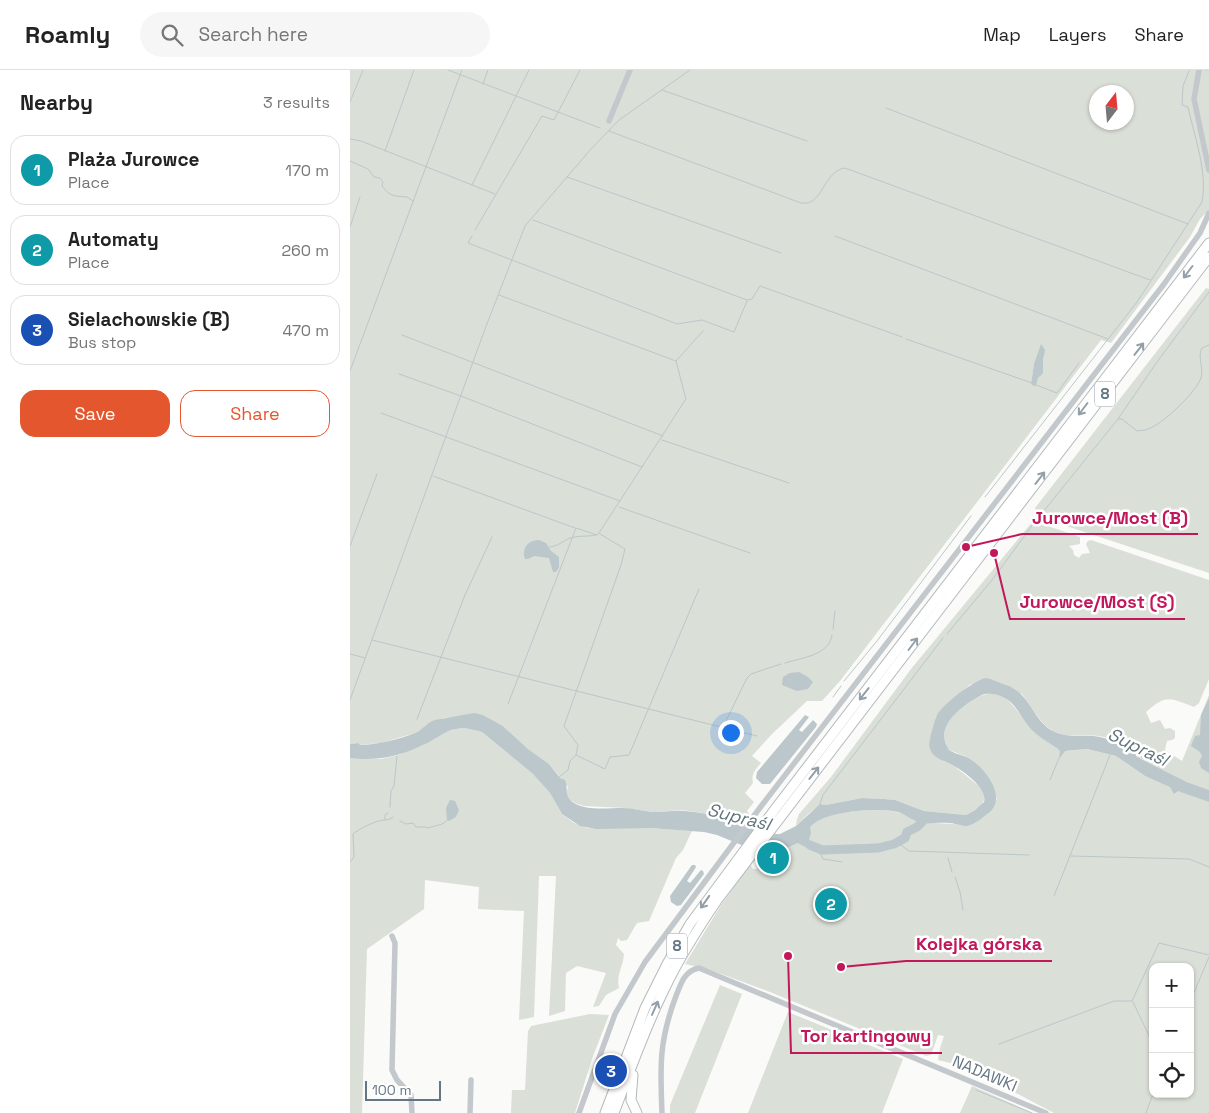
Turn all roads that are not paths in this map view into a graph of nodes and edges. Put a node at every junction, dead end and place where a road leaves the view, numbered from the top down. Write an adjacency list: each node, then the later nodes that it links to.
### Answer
1 (630, 70): 3 (street)
2 (1198, 70): 4 (street)
3 (609, 121)
4 (1209, 170)
5 (1209, 212): 15 (street)
6 (1209, 243): 8 (highway, 8, one-way to 8)
7 (1209, 257): 8 (highway, 8, one-way to 7)
8 (780, 810): 9 (highway, 8)
9 (738, 865): 11 (highway, 8, one-way to 9); 16 (highway, 8, one-way to 16)
10 (392, 936): 13 (street)
11 (637, 1053): 17 (highway, 8); 18 (highway)
12 (471, 1080): 14 (street)
13 (412, 1113)
14 (470, 1113)
15 (579, 1113)
16 (606, 1113)
17 (614, 1113)
18 (637, 1113)
19 (662, 1113): 20 (street, NADAWKI)
20 (1046, 1113)

